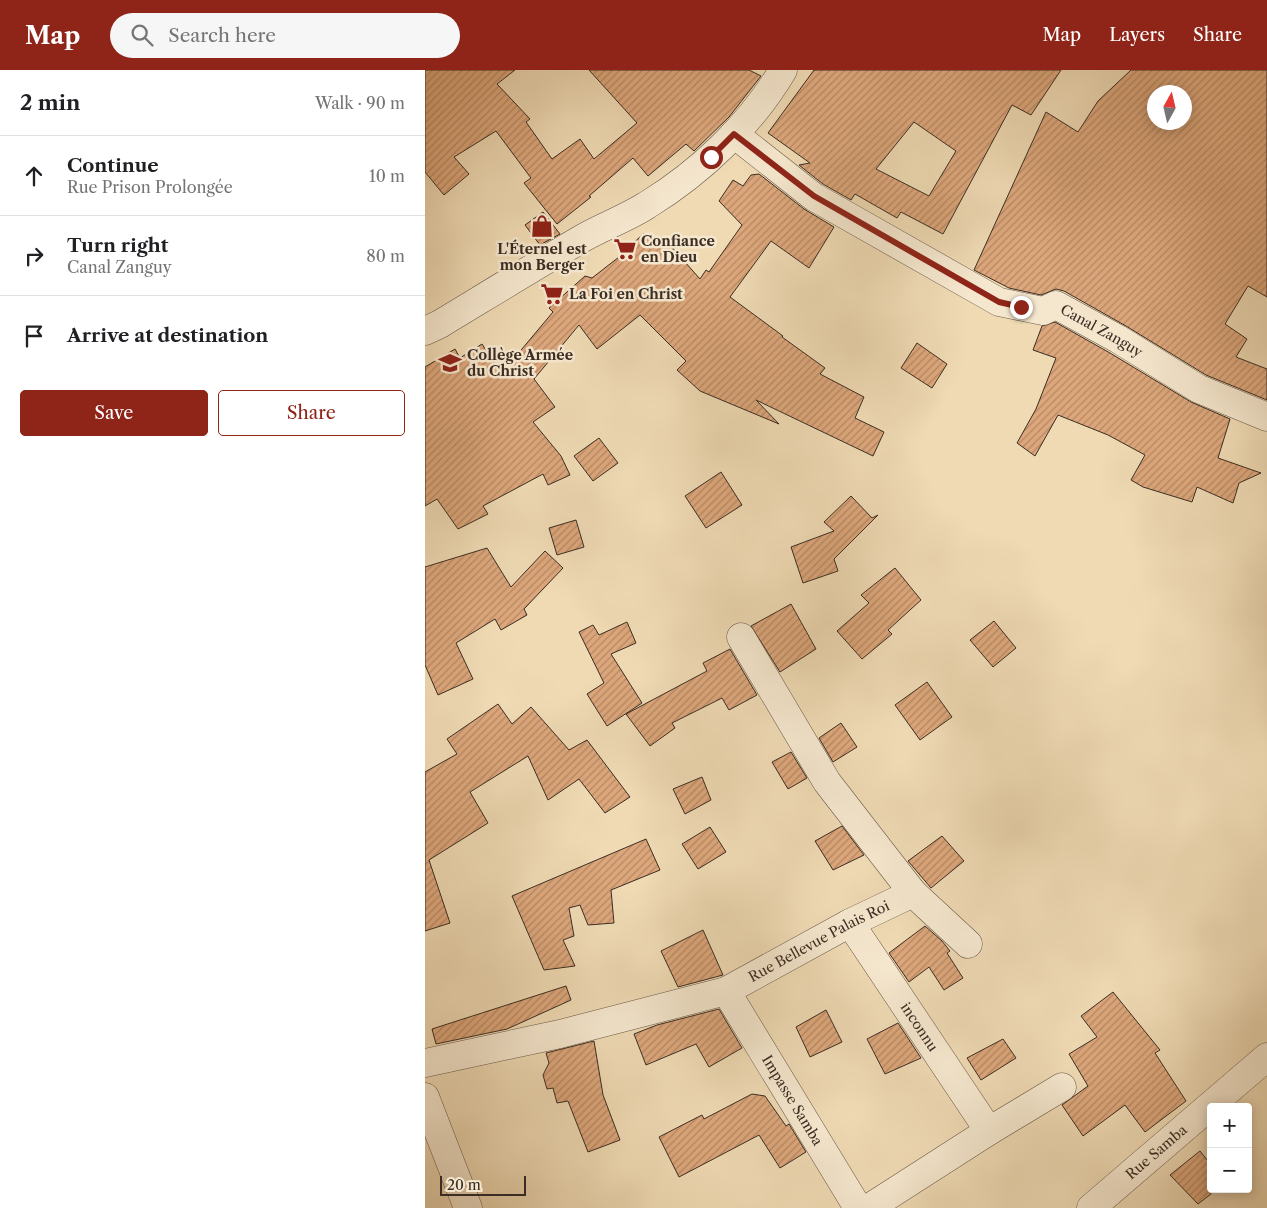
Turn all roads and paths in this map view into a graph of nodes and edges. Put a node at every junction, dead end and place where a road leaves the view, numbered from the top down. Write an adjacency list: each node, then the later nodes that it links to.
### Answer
1 (783, 70): 2 (street)
2 (734, 134): 3 (street); 4 (street, Canal Zanguy)
3 (425, 331)
4 (1267, 417)
5 (741, 637): 6 (street)
6 (913, 893): 7 (street, Rue Bellevue Palais Roi); 8 (street)
7 (850, 923): 9 (street, Rue Bellevue Palais Roi); 14 (street, inconnu)
8 (968, 944)
9 (726, 992): 11 (street, Rue Bellevue Palais Roi); 16 (street, Impasse Samba)
10 (1267, 1057): 18 (street, Rue Samba)
11 (425, 1063)
12 (1063, 1087): 14 (street)
13 (425, 1097): 15 (street)
14 (989, 1131): 17 (street)
15 (468, 1208)
16 (858, 1208)
17 (869, 1208)
18 (1091, 1208)

